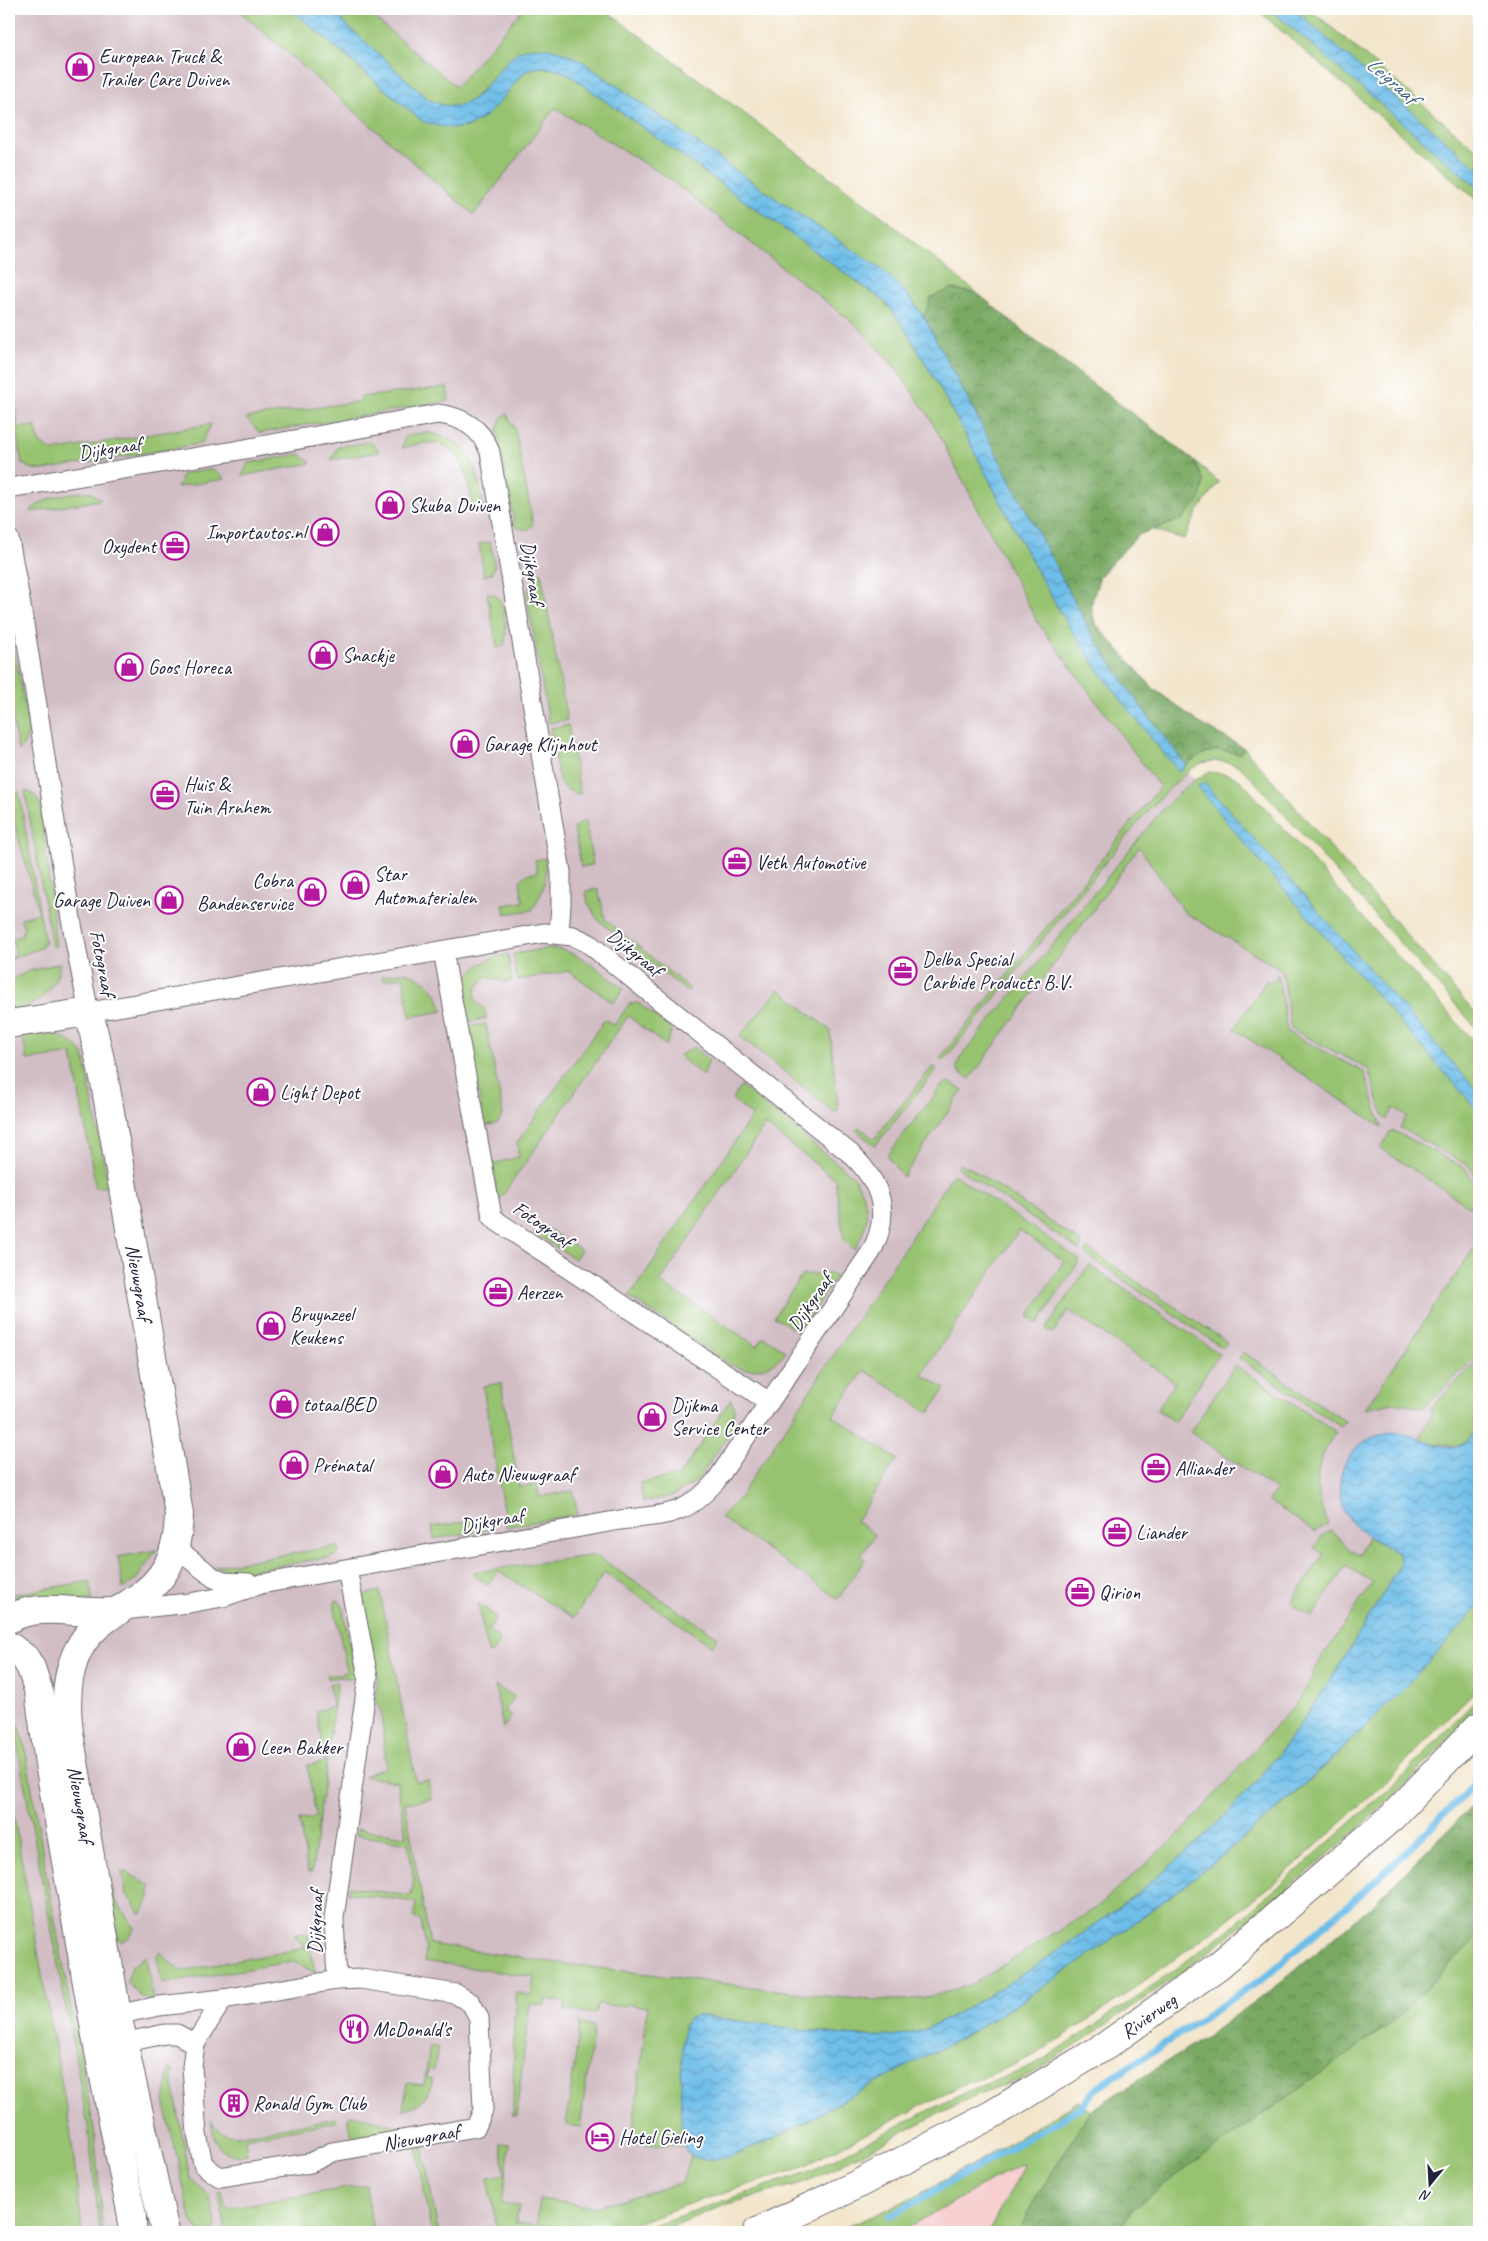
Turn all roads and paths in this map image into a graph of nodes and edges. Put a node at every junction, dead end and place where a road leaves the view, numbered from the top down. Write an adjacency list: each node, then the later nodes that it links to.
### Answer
1 (9, 488): 3 (street, Dijkgraaf)
2 (9, 539): 5 (street, Fotograaf)
3 (559, 934): 4 (street, Fotograaf); 7 (street, Dijkgraaf)
4 (443, 951): 5 (street, Fotograaf); 7 (street, Fotograaf)
5 (89, 1012): 6 (street); 8 (street, Nieuwgraaf)
6 (9, 1024)
7 (769, 1402): 9 (street, Dijkgraaf)
8 (176, 1548): 10 (street, Dijkgraaf); 11 (street, Nieuwgraaf)
9 (347, 1569): 10 (street, Dijkgraaf); 15 (street, Dijkgraaf)
10 (261, 1584): 11 (street, Dijkgraaf)
11 (118, 1610): 12 (street); 17 (street, Nieuwgraaf)
12 (9, 1619)
13 (9, 1646): 17 (street, Nieuwgraaf)
14 (1479, 1726): 20 (street, Rivierweg)
15 (336, 1980): 16 (street, Nieuwgraaf); 18 (street, Nieuwgraaf)
16 (223, 1999): 17 (street, Nieuwgraaf); 18 (street, Nieuwgraaf)
17 (106, 2017): 19 (street, Nieuwgraaf)
18 (195, 2044): 19 (street)
19 (111, 2045): 21 (street, Nieuwgraaf); 22 (street, Nieuwgraaf)
20 (754, 2231)
21 (132, 2232)
22 (165, 2232)

